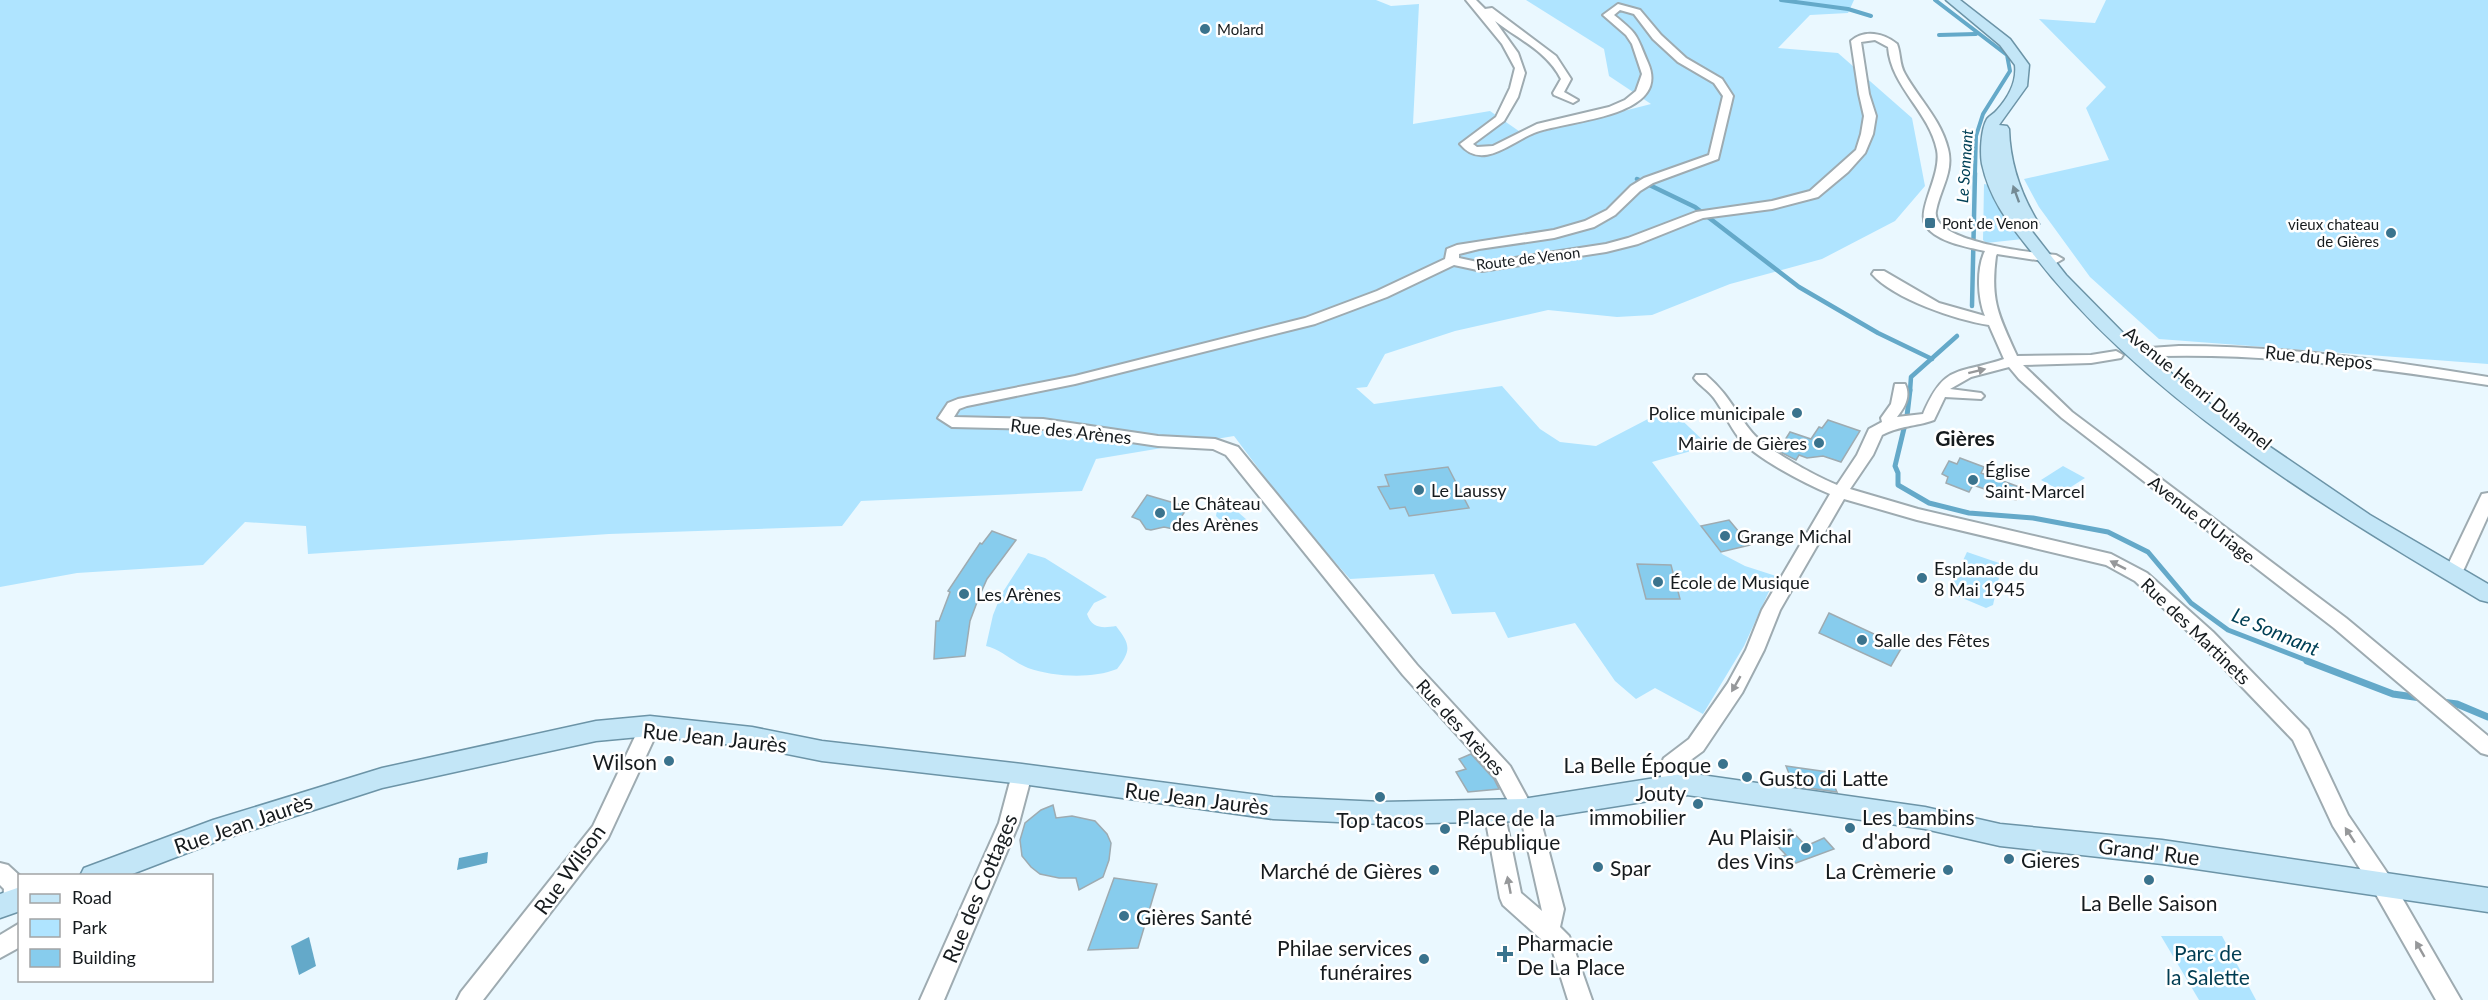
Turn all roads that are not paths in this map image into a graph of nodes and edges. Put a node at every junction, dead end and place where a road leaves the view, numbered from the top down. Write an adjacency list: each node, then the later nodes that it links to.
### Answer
1 (1952, 0): 5 (main road, Avenue Henri Duhamel)
2 (1474, 3): 3 (street); 6 (street, Route de Venon)
3 (1573, 100)
4 (1993, 248): 5 (street, Route de Venon); 6 (street, Route de Venon); 8 (street, Avenue d'Uriage)
5 (2045, 252): 9 (main road, Avenue Henri Duhamel)
6 (1452, 261): 26 (street, Rue des Arènes)
7 (1879, 274): 8 (street)
8 (1996, 322): 10 (street, Avenue d'Uriage)
9 (2133, 353): 10 (street, Rue du Repos); 12 (street, Rue du Repos); 19 (main road, Avenue Henri Duhamel); 21 (main road, Avenue Henri Duhamel)
10 (2012, 361): 14 (street, Rue du Repos, one-way to 10); 23 (street, Avenue d'Uriage)
11 (1701, 378): 17 (street, Rue des Martinets)
12 (2488, 381)
13 (1900, 387): 16 (street)
14 (1942, 388): 15 (street); 16 (street)
15 (1976, 396)
16 (1892, 423): 17 (street)
17 (1840, 492): 25 (street, one-way to 25); 30 (street, Rue des Martinets, one-way to 17)
18 (2488, 498): 19 (street)
19 (2455, 569): 20 (main road, Avenue Henri Duhamel)
20 (2488, 587)
21 (2488, 594)
22 (650, 726): 24 (main road, Rue Jean Jaurès); 29 (main road, Rue Jean Jaurès); 36 (street, Rue Wilson)
23 (2488, 747)
24 (1022, 774): 27 (main road, Rue Jean Jaurès); 37 (street, Rue des Cottages)
25 (1671, 785): 26 (main road, Grand' Rue); 30 (main road, Grand' Rue)
26 (1526, 810): 27 (main road, Grand' Rue); 33 (street)
27 (1494, 811): 33 (street, one-way to 27)
28 (0, 872): 32 (street)
29 (99, 874)
30 (2382, 884): 31 (main road, Grand' Rue); 39 (street, Rue des Martinets, one-way to 30)
31 (2488, 900)
32 (8, 902)
33 (1545, 928): 38 (street)
34 (18, 934): 35 (street)
35 (0, 948)
36 (469, 1000)
37 (932, 1000)
38 (1580, 1000)
39 (2449, 1000)

